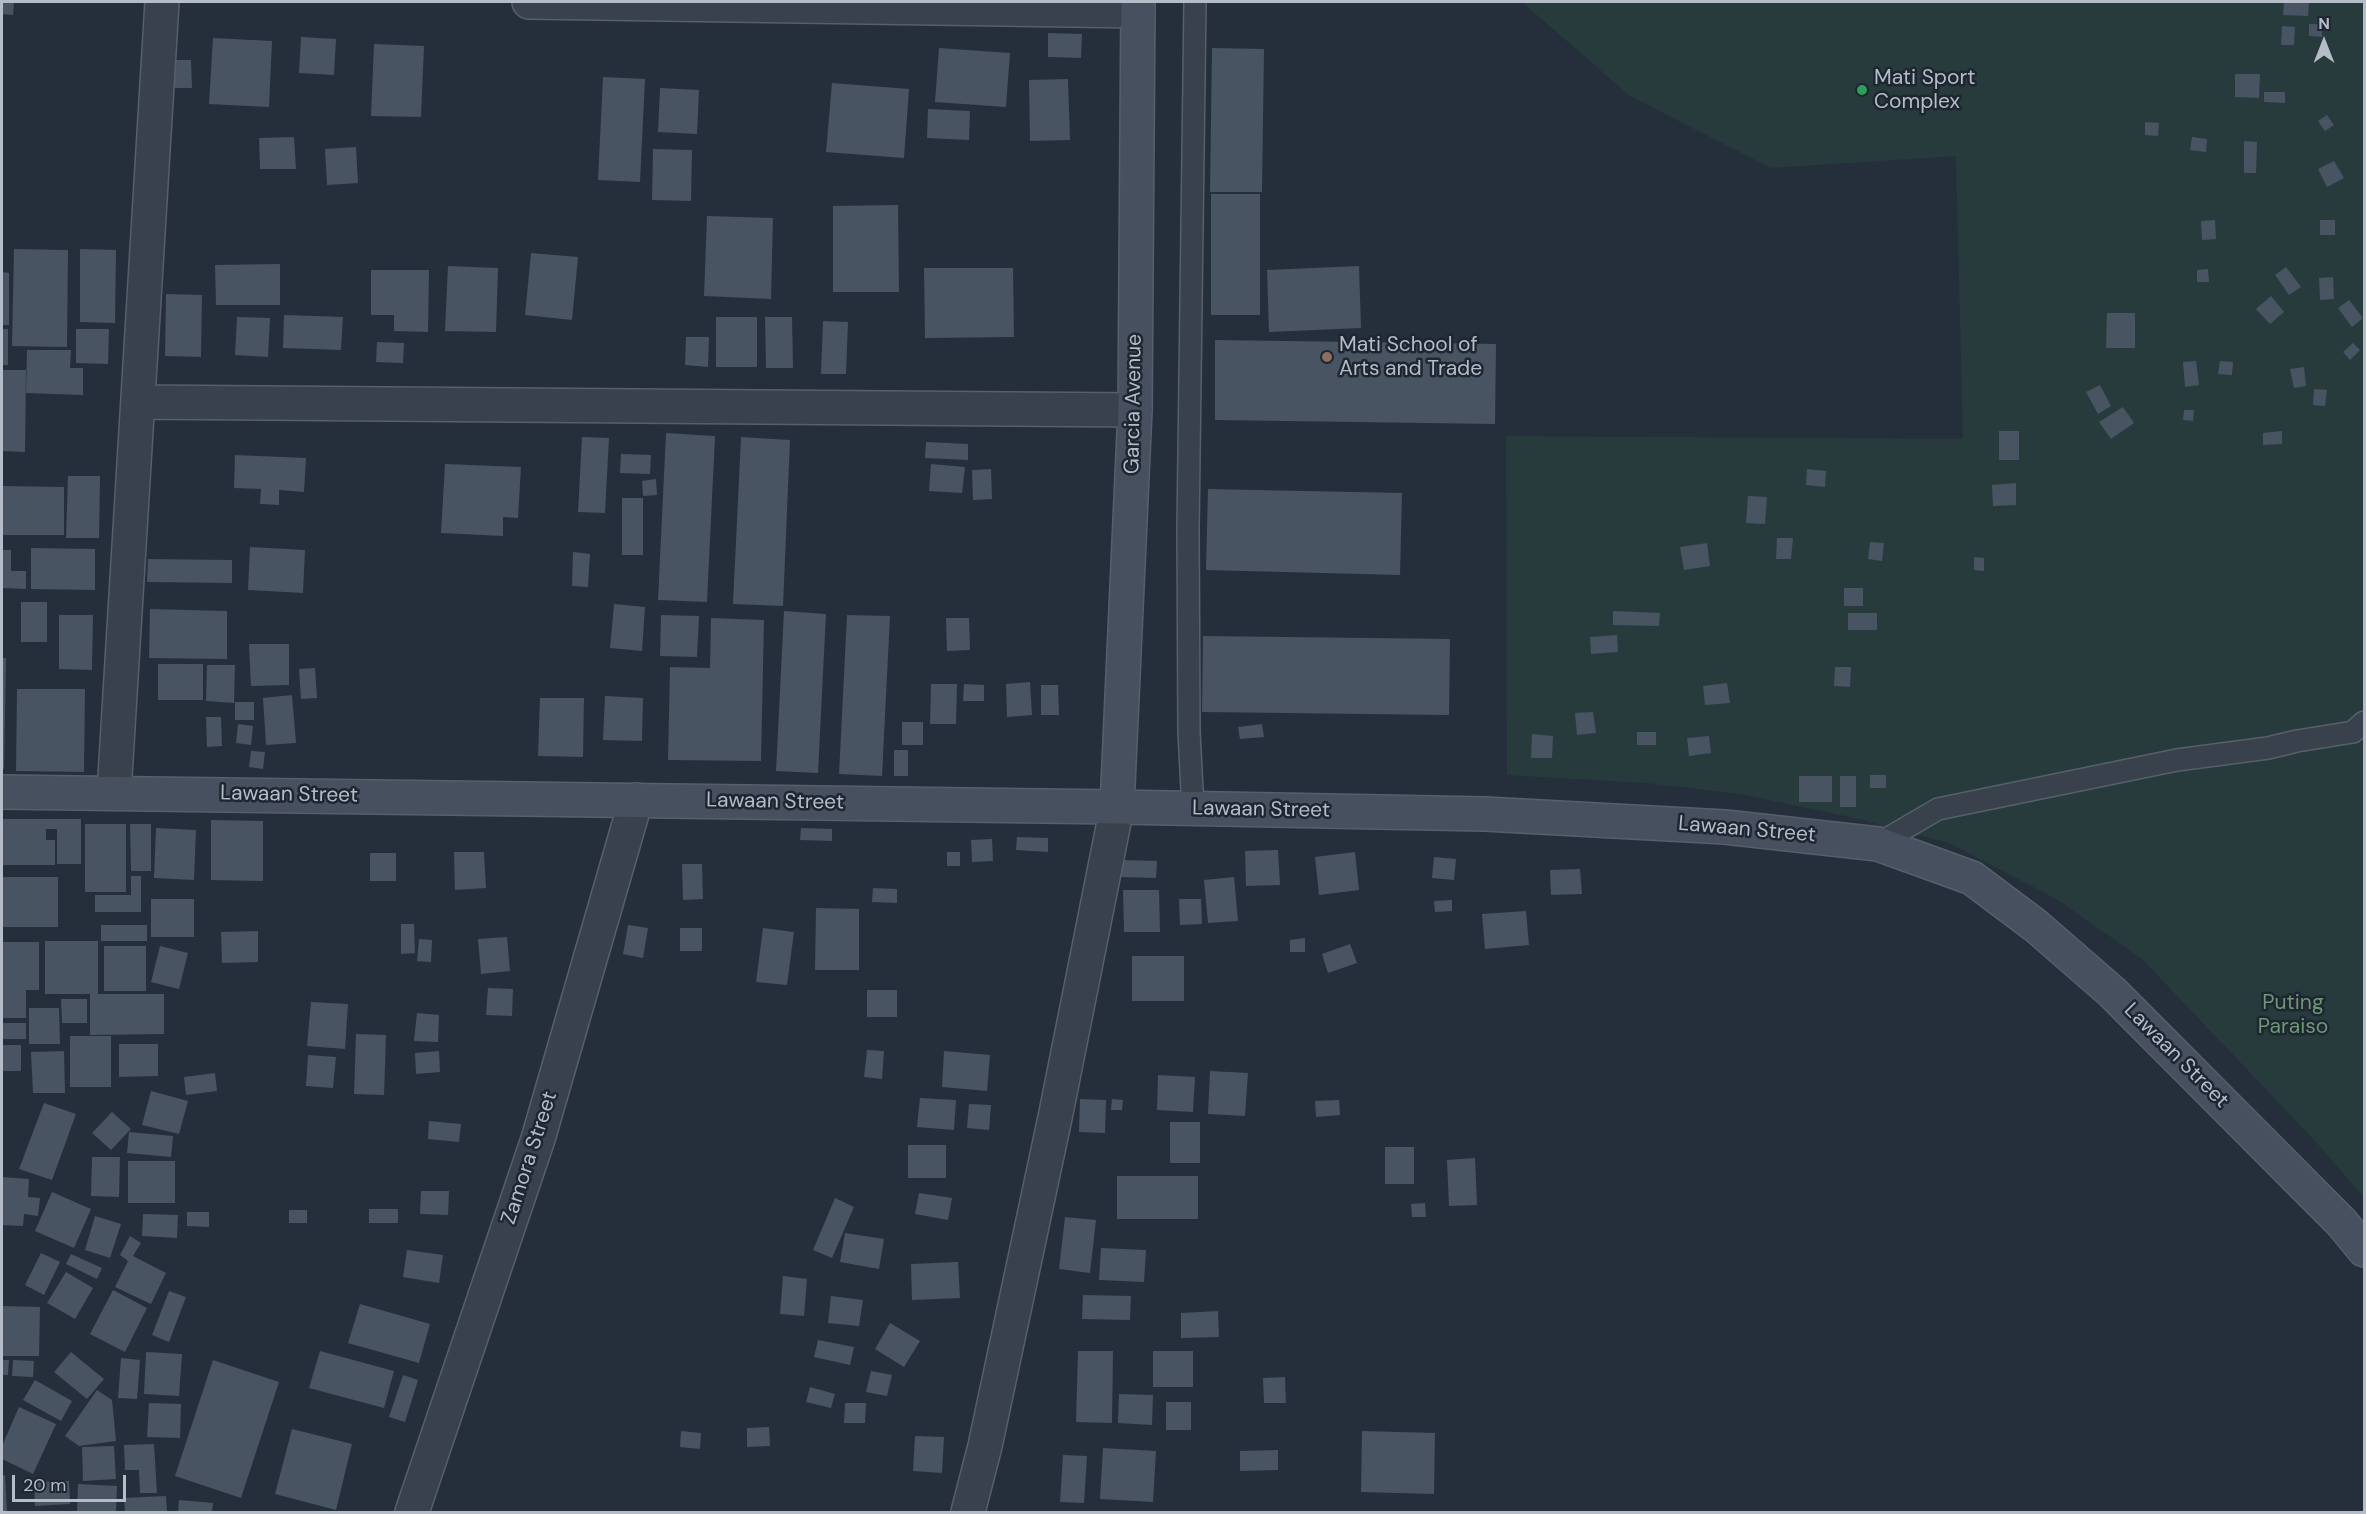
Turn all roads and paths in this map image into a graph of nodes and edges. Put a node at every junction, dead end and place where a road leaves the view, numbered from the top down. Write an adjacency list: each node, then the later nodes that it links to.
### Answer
1 (162, 2): 5 (street)
2 (529, 2): 4 (street)
3 (1195, 2): 12 (lane)
4 (1138, 6): 6 (street, Garcia Avenue)
5 (139, 402): 6 (street); 9 (street)
6 (1135, 410): 11 (street, Garcia Avenue)
7 (2364, 722): 13 (lane)
8 (2, 792): 9 (street, Lawaan Street)
9 (114, 793): 10 (street, Lawaan Street)
10 (636, 800): 11 (street, Lawaan Street); 15 (street, Zamora Street)
11 (1117, 807): 12 (street, Lawaan Street); 16 (street)
12 (1193, 808): 13 (street, Lawaan Street)
13 (1878, 844): 14 (street, Lawaan Street)
14 (2364, 1250)
15 (412, 1512)
16 (968, 1512)

